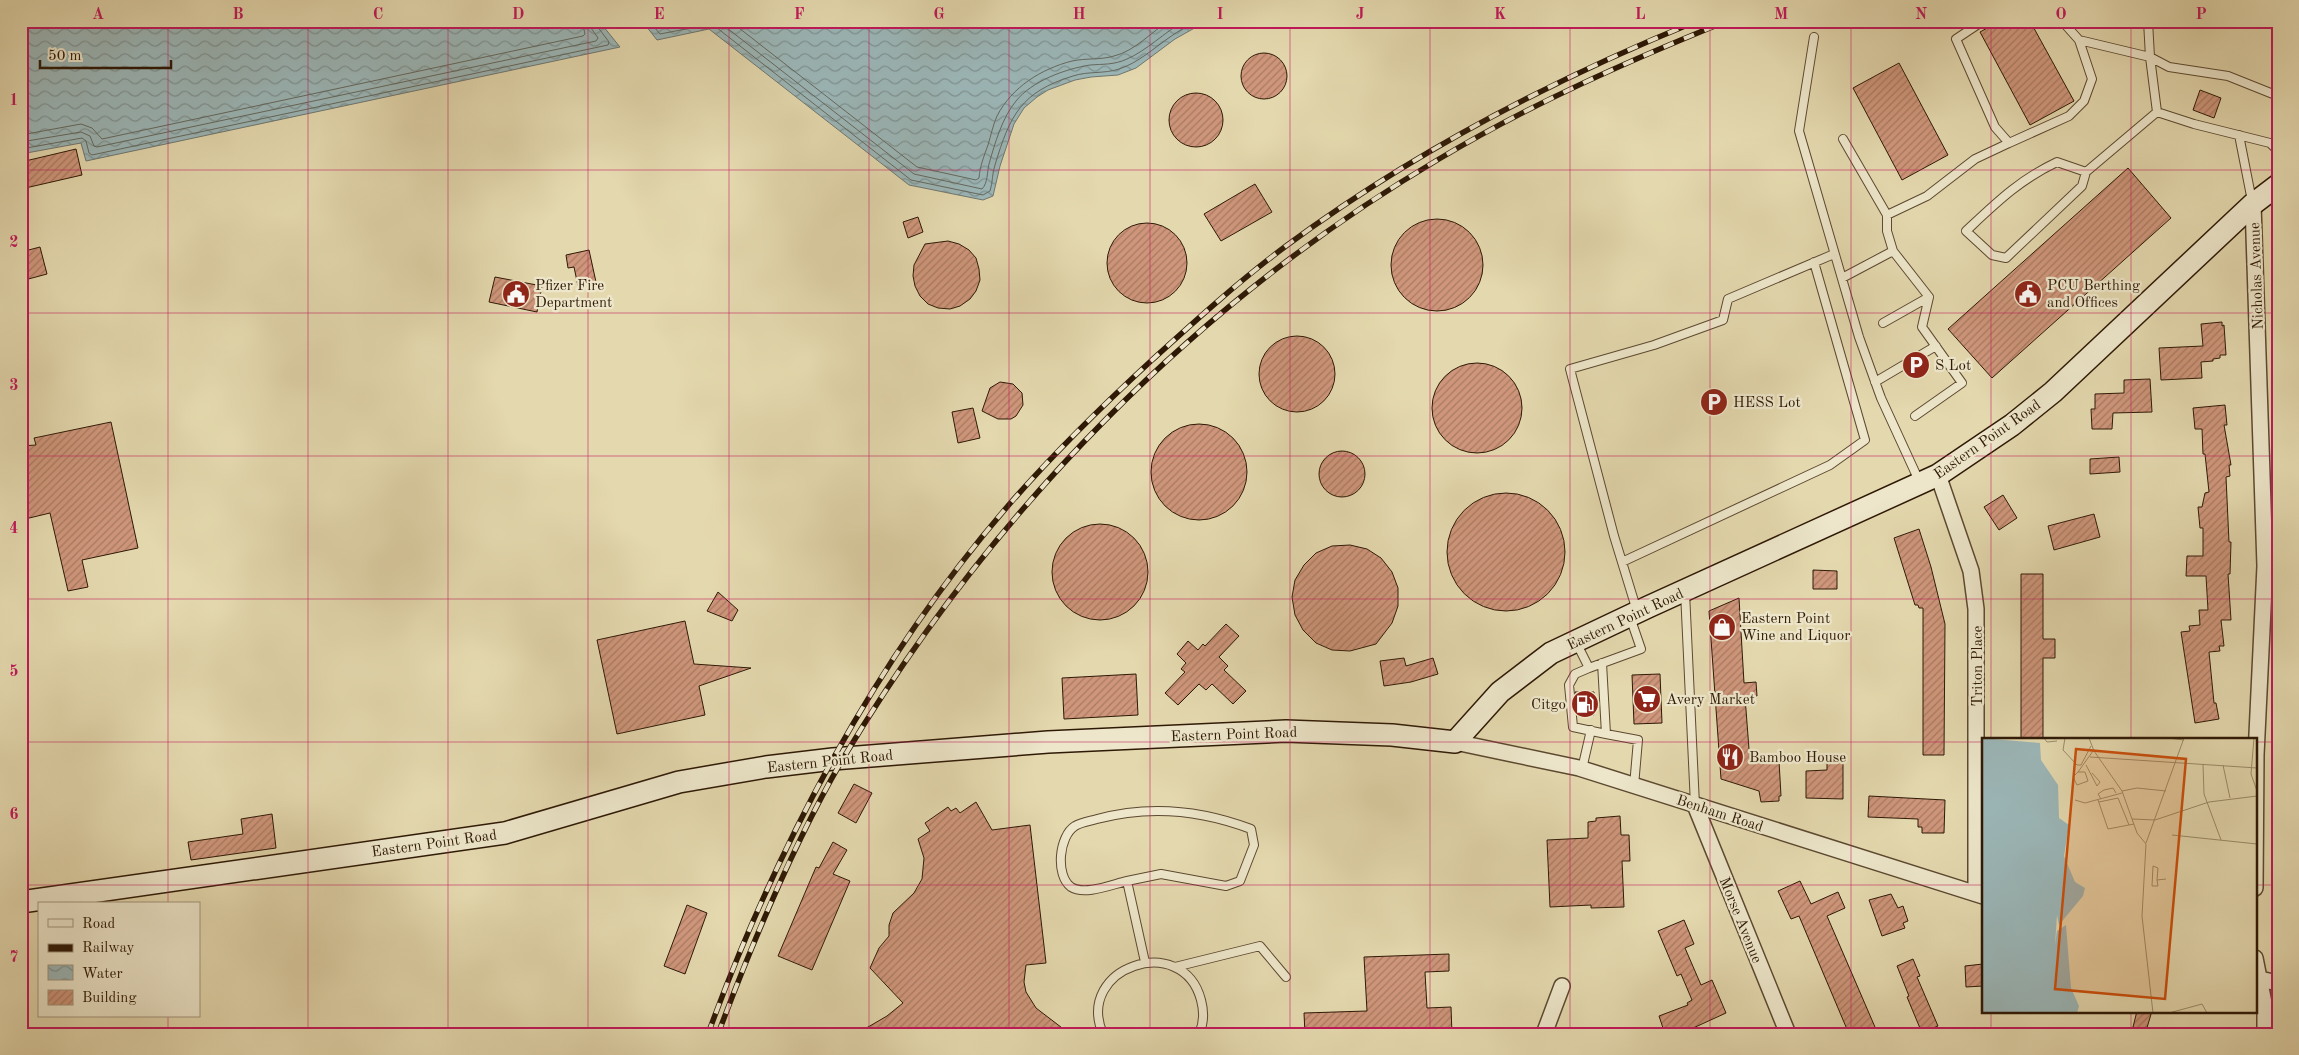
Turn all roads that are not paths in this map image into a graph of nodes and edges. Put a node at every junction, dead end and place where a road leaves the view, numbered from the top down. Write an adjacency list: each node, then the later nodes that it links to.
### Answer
1 (1983, 21): 11 (lane)
2 (2062, 21): 5 (lane)
3 (2148, 21): 6 (lane)
4 (1814, 37): 18 (lane)
5 (2079, 40): 6 (lane); 11 (lane)
6 (2150, 57): 7 (lane); 8 (lane)
7 (2278, 96)
8 (2157, 112): 9 (lane); 13 (lane)
9 (2239, 135): 12 (lane); 15 (lane)
10 (1843, 139): 16 (lane)
11 (2009, 142): 16 (lane)
12 (2278, 150)
13 (2086, 172): 13 (lane)
14 (2278, 185): 15 (main road, Eastern Point Road)
15 (2253, 204): 26 (main road, Eastern Point Road); 36 (street, Nicholas Avenue)
16 (1886, 215): 17 (lane)
17 (1893, 251): 20 (lane); 21 (lane)
18 (1834, 254): 19 (lane); 20 (lane)
19 (1814, 262): 27 (lane); 27 (lane)
20 (1842, 278): 24 (lane)
21 (1929, 297): 22 (lane); 23 (lane)
22 (1882, 323)
23 (1936, 346): 24 (lane); 25 (lane)
24 (1875, 382): 26 (lane)
25 (1915, 416)
26 (1929, 479): 28 (main road, Eastern Point Road); 41 (street, Triton Place)
27 (1622, 562): 29 (lane)
28 (1685, 590): 29 (main road, Eastern Point Road); 39 (lane)
29 (1633, 614): 30 (main road, Eastern Point Road); 31 (lane)
30 (1576, 641): 32 (lane); 35 (main road, Eastern Point Road)
31 (1602, 663): 32 (lane); 34 (lane)
32 (1588, 668): 33 (lane)
33 (1591, 730): 34 (lane); 37 (lane)
34 (1606, 734): 38 (lane)
35 (1455, 742): 37 (street, Benham Road); 42 (main road, Eastern Point Road)
36 (2256, 755)
37 (1582, 769): 38 (street, Benham Road)
38 (1634, 786): 39 (street, Benham Road)
39 (1695, 805): 41 (street, Benham Road); 53 (street, Morse Avenue)
40 (1127, 881): 40 (lane); 43 (lane)
41 (1979, 895)
42 (21, 902)
43 (1145, 962): 45 (lane); 50 (lane)
44 (2256, 965): 47 (street)
45 (1175, 967): 46 (lane); 51 (lane)
46 (1286, 977)
47 (2258, 979): 48 (street); 54 (street)
48 (2278, 983)
49 (1562, 986): 52 (street)
50 (1103, 1034)
51 (1199, 1034)
52 (1544, 1034)
53 (1788, 1034)
54 (2265, 1034)

